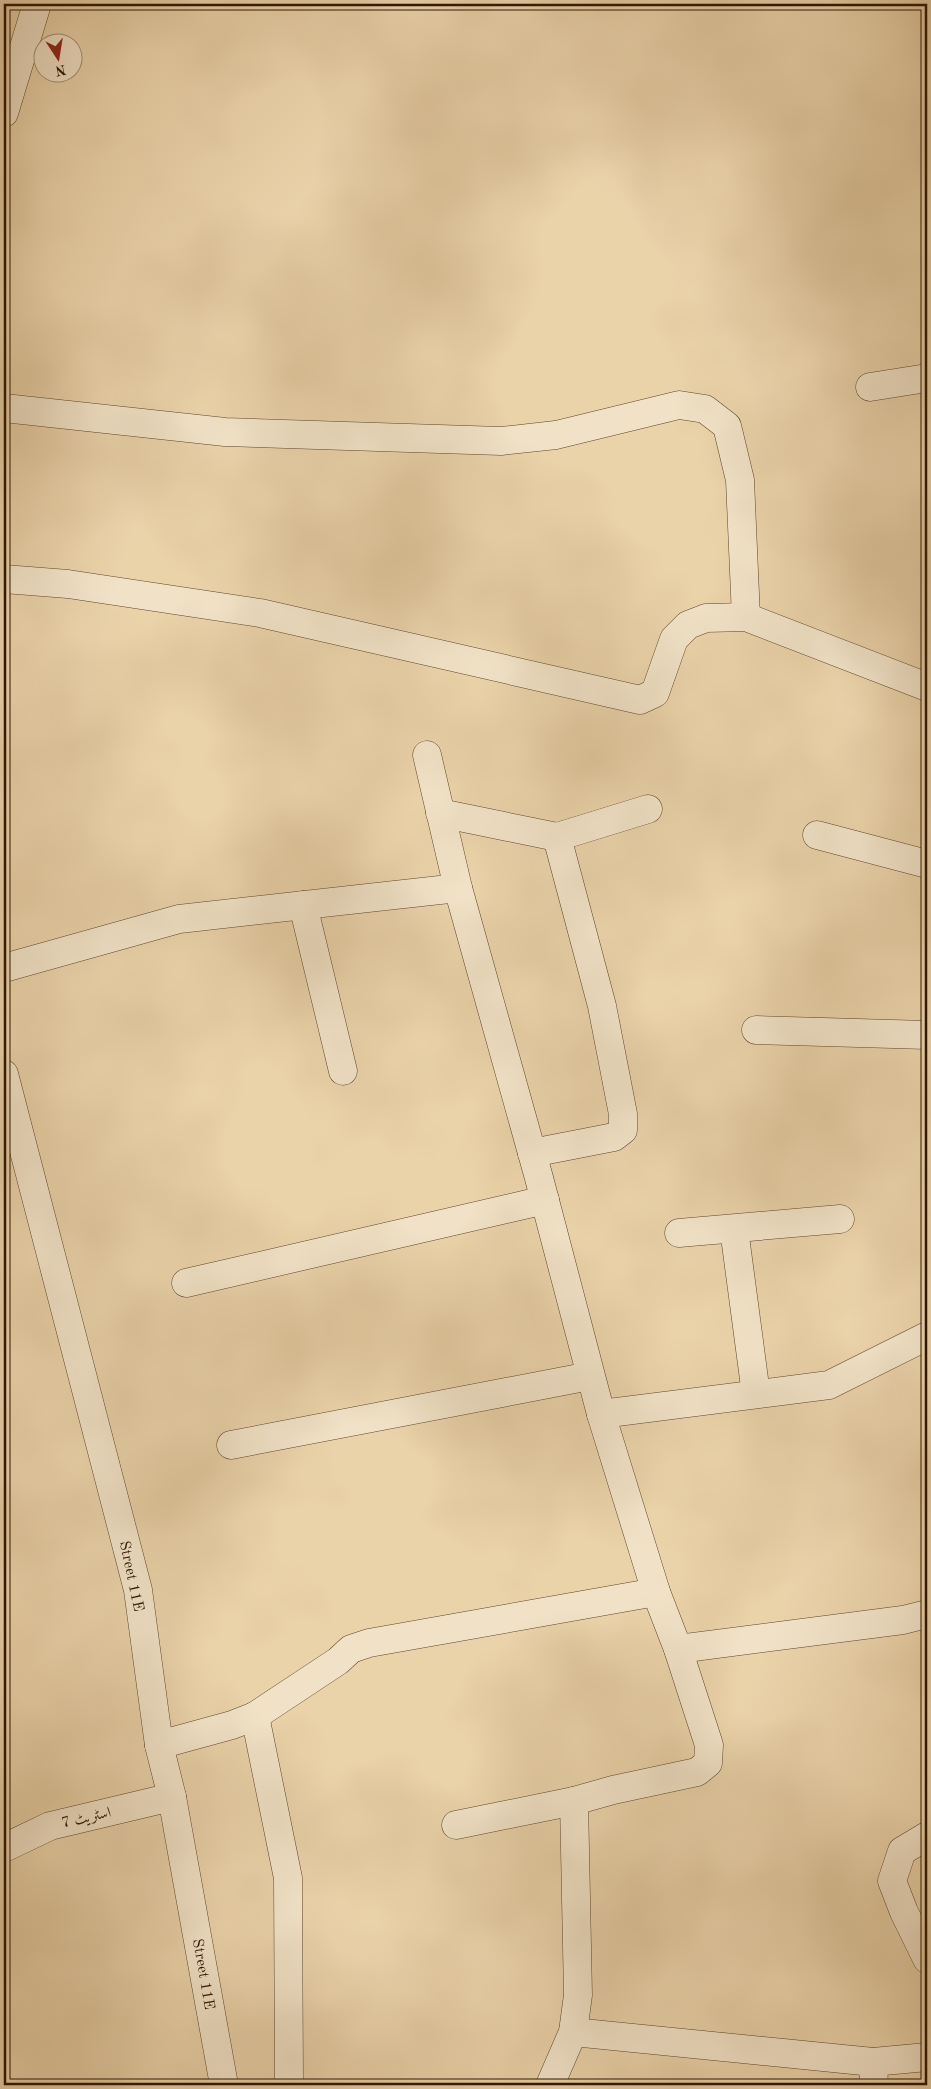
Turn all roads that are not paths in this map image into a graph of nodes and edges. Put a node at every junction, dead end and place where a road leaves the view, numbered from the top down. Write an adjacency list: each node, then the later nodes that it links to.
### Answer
1 (37, 4): 2 (street)
2 (4, 113)
3 (927, 378): 4 (street)
4 (870, 387)
5 (4, 408): 7 (street)
6 (4, 579): 7 (street)
7 (746, 617): 8 (street)
8 (927, 687)
9 (426, 755): 11 (street)
10 (648, 809): 13 (street)
11 (440, 813): 13 (street); 15 (street)
12 (817, 835): 14 (street)
13 (556, 837): 22 (street)
14 (927, 864)
15 (458, 888): 16 (street); 22 (street)
16 (303, 905): 17 (street); 20 (street)
17 (4, 968)
18 (756, 1030): 19 (street)
19 (927, 1035)
20 (343, 1071)
21 (4, 1074): 37 (street, Street 11E)
22 (532, 1153): 23 (street)
23 (545, 1200): 27 (street); 29 (street)
24 (840, 1219): 25 (street)
25 (734, 1229): 26 (street); 30 (street)
26 (679, 1232)
27 (186, 1283)
28 (927, 1336): 30 (street)
29 (590, 1376): 31 (street); 32 (street)
30 (756, 1394): 31 (street)
31 (601, 1414): 33 (street)
32 (232, 1445)
33 (656, 1592): 35 (street); 36 (street)
34 (927, 1614): 35 (street)
35 (678, 1649): 39 (street)
36 (255, 1716): 37 (street); 48 (street)
37 (159, 1746): 38 (street, Street 11E)
38 (172, 1797): 42 (street, اسٹریٹ 7); 47 (street, Street 11E)
39 (574, 1801): 40 (street); 44 (street)
40 (456, 1825)
41 (927, 1836): 43 (street)
42 (4, 1848)
43 (927, 1959)
44 (573, 2032): 46 (street); 49 (street)
45 (927, 2057): 46 (street)
46 (874, 2074)
47 (224, 2085)
48 (289, 2085)
49 (550, 2085)

